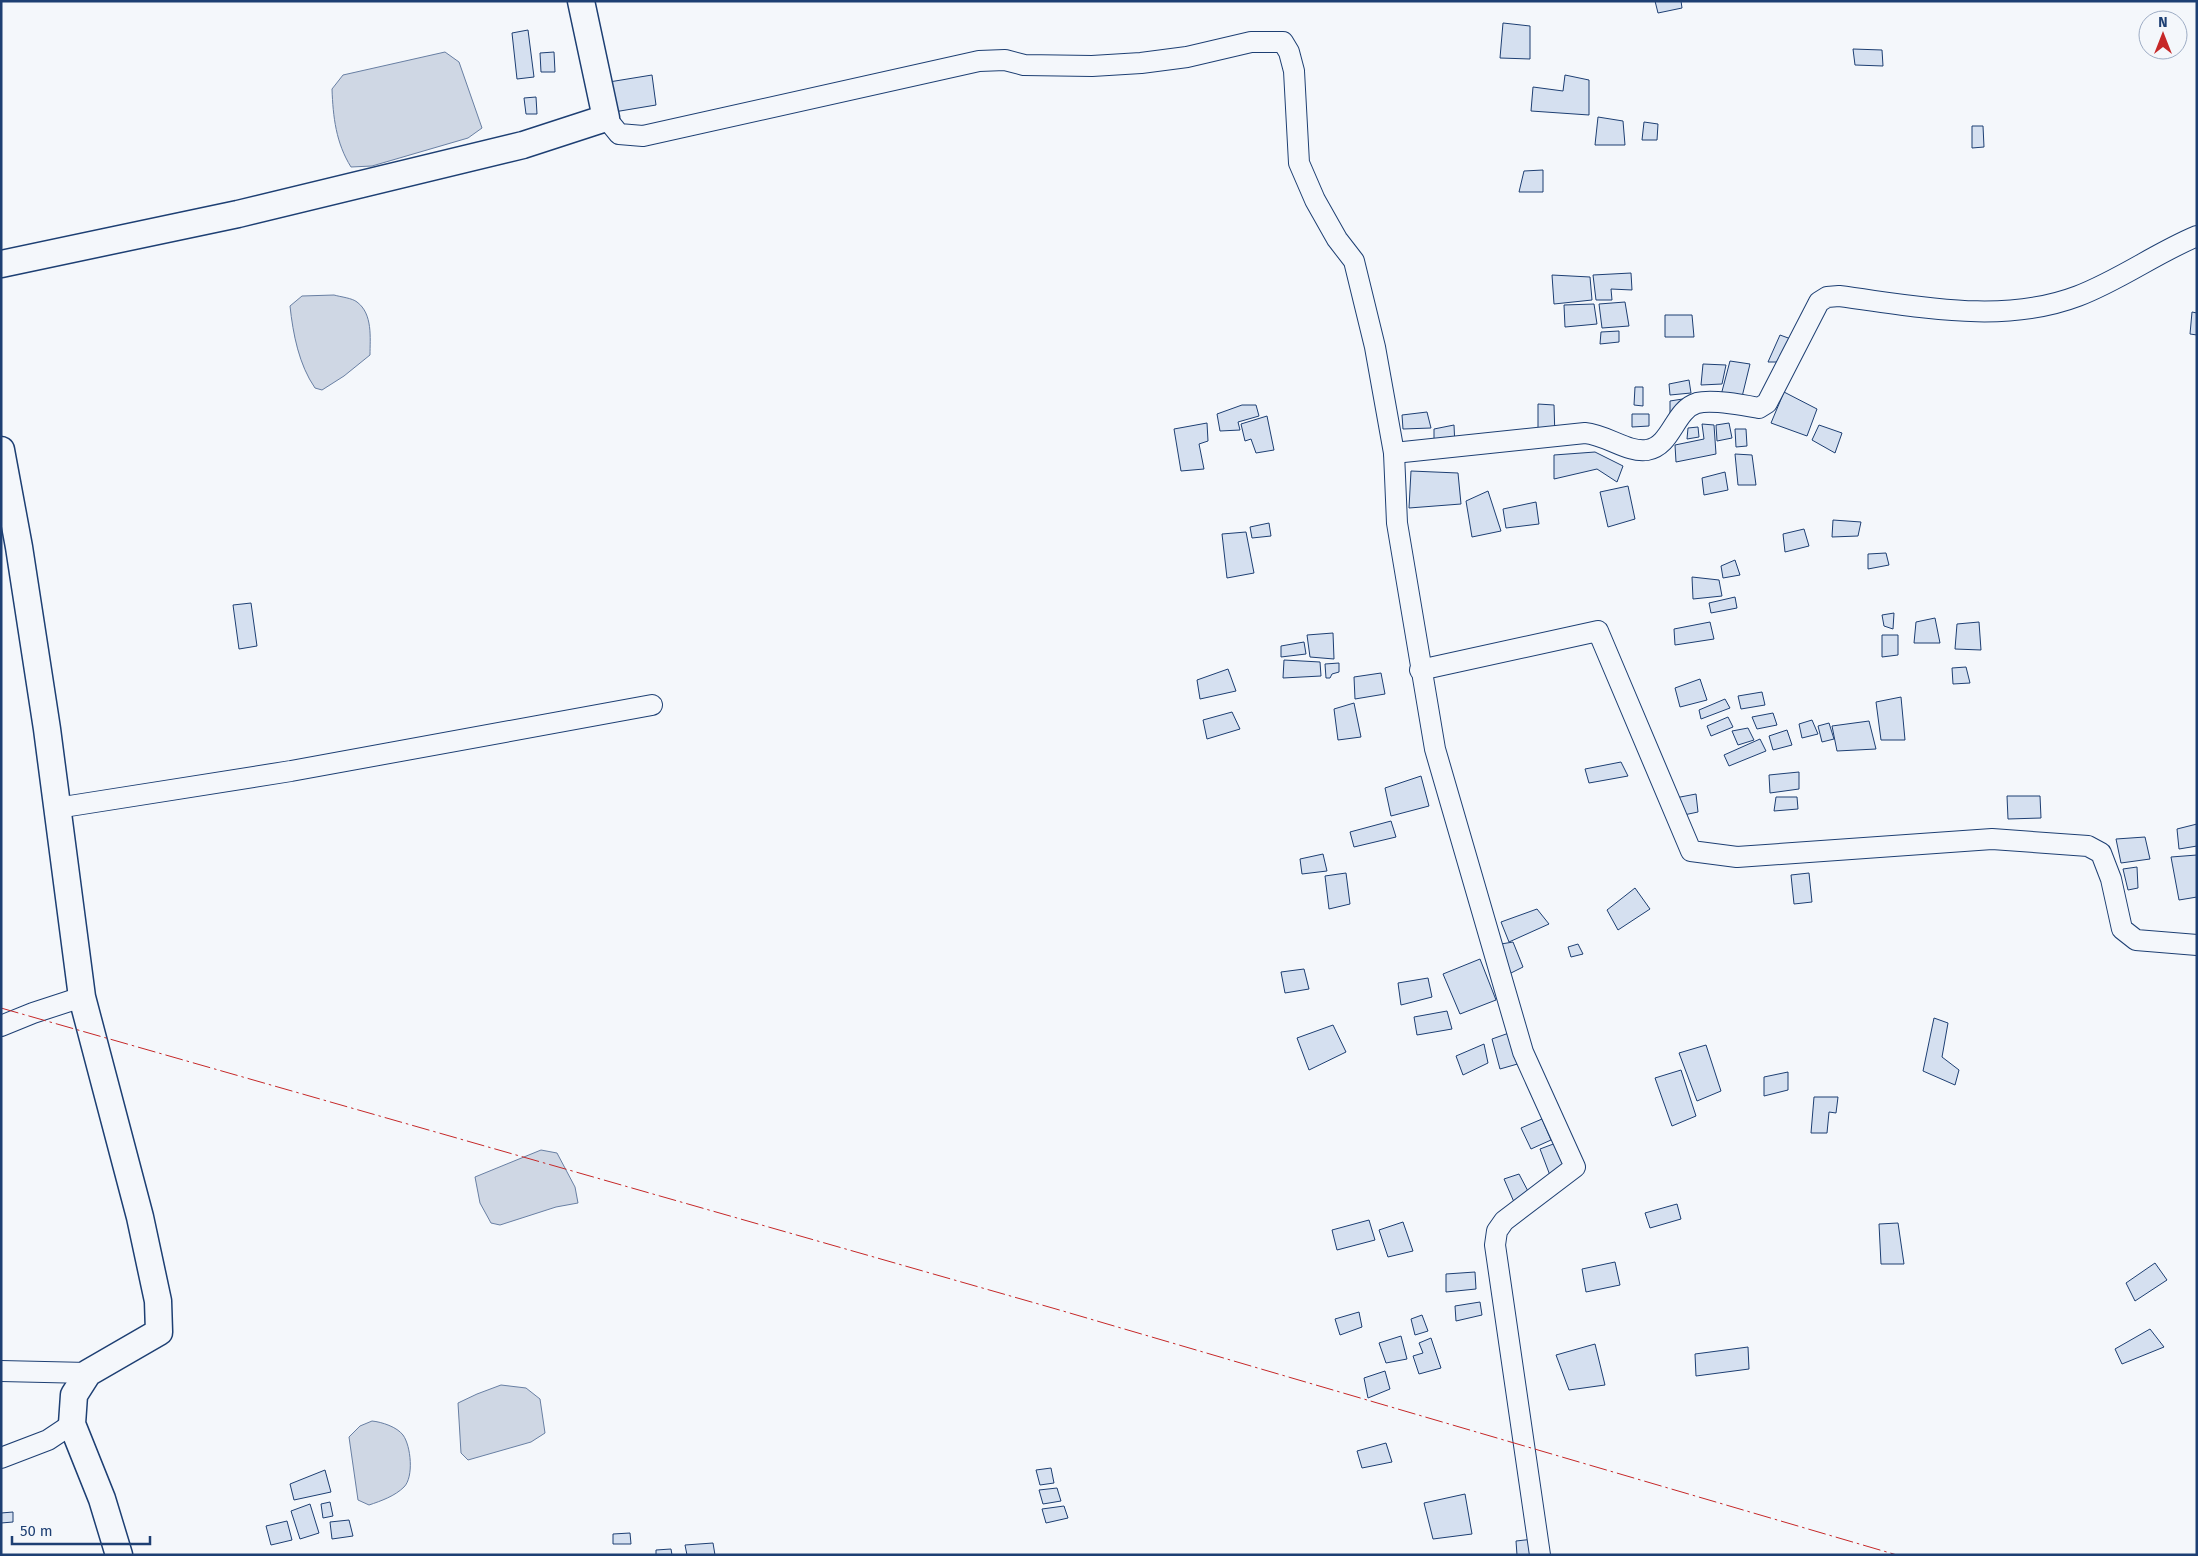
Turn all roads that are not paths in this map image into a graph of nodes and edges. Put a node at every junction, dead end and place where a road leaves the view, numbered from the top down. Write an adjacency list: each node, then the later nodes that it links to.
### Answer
1 (581, 1): 2 (main road)
2 (606, 118): 4 (main road); 6 (street)
3 (2197, 236): 6 (street)
4 (1, 264)
5 (1, 450): 9 (main road)
6 (1394, 453): 7 (street)
7 (1420, 670): 10 (street); 18 (street)
8 (652, 705): 9 (street)
9 (57, 808): 11 (main road)
10 (2197, 945)
11 (82, 997): 12 (street); 14 (main road)
12 (1, 1026)
13 (1, 1371): 14 (street)
14 (88, 1373): 15 (main road)
15 (72, 1424): 16 (street); 17 (main road)
16 (1, 1458)
17 (119, 1555)
18 (1540, 1555)

